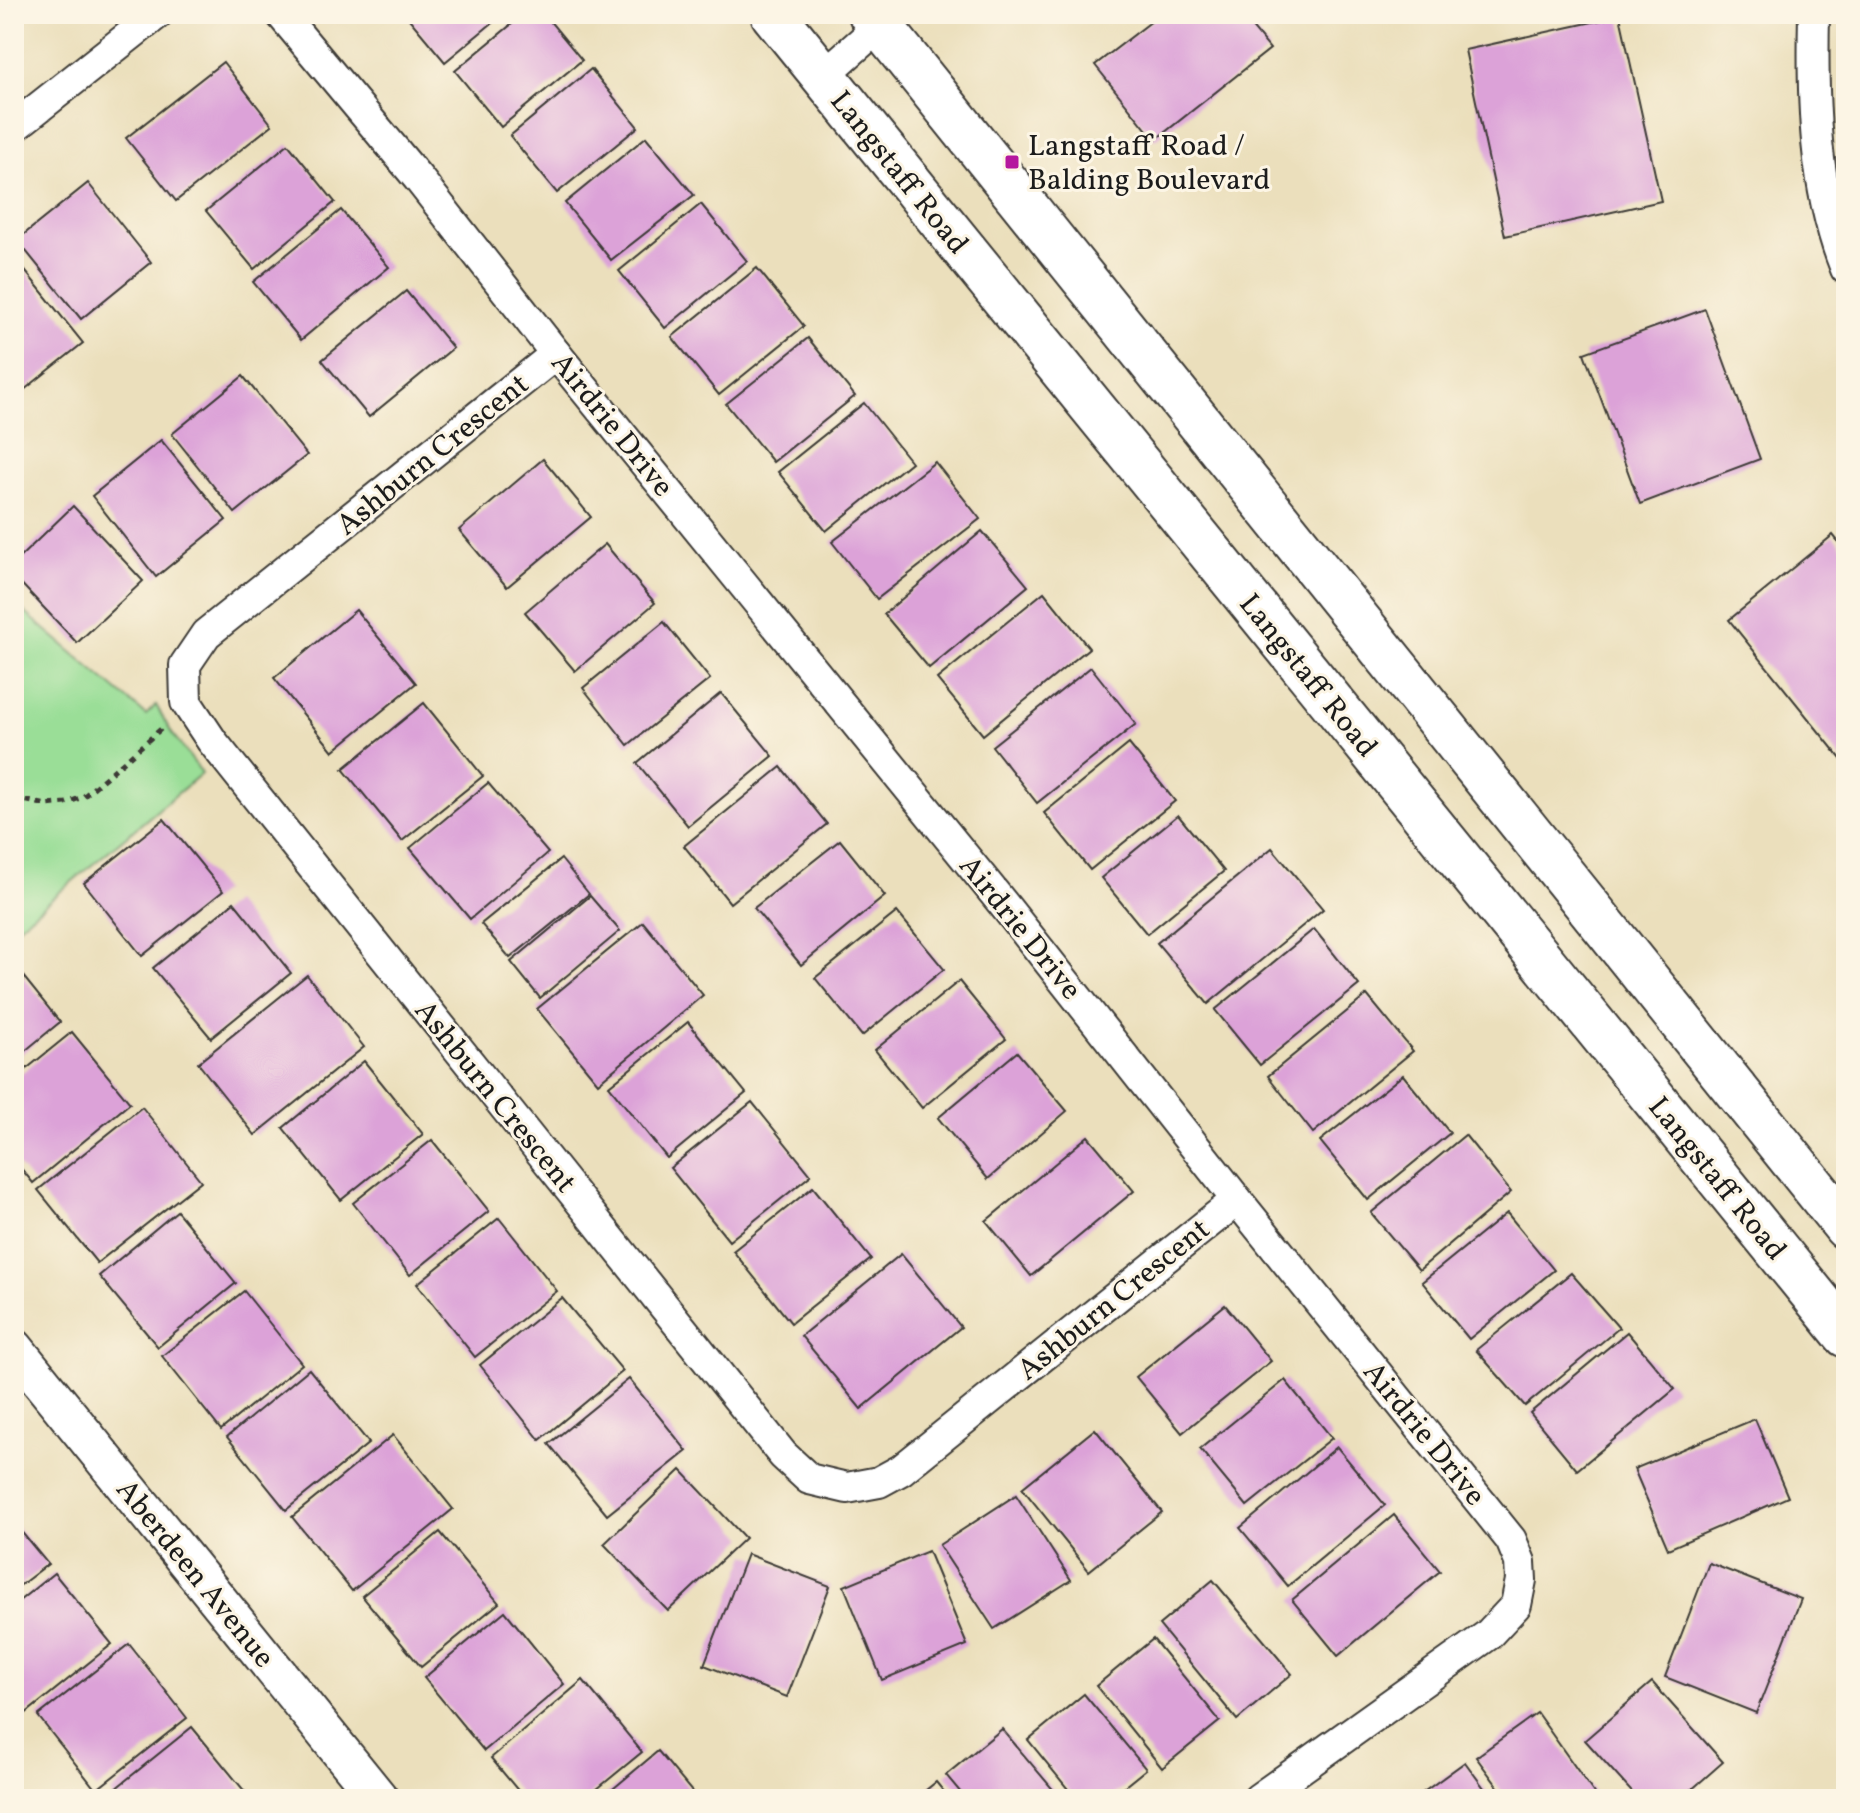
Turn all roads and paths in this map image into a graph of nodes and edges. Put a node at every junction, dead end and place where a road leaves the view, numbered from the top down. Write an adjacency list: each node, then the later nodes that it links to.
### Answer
1 (157, 14): 7 (street)
2 (281, 14): 9 (street, Airdrie Drive)
3 (1814, 14): 8 (street)
4 (882, 18): 6 (street); 13 (main road)
5 (789, 20): 6 (main road, Langstaff Road)
6 (823, 76): 14 (main road, Langstaff Road)
7 (14, 127)
8 (1846, 269)
9 (556, 354): 12 (street, Airdrie Drive); 12 (street, Ashburn Crescent)
10 (161, 729): 11 (path)
11 (14, 798)
12 (1237, 1200): 17 (street, Airdrie Drive)
13 (1846, 1227)
14 (1846, 1335)
15 (14, 1348): 16 (street, Aberdeen Avenue)
16 (379, 1799)
17 (1258, 1799)

